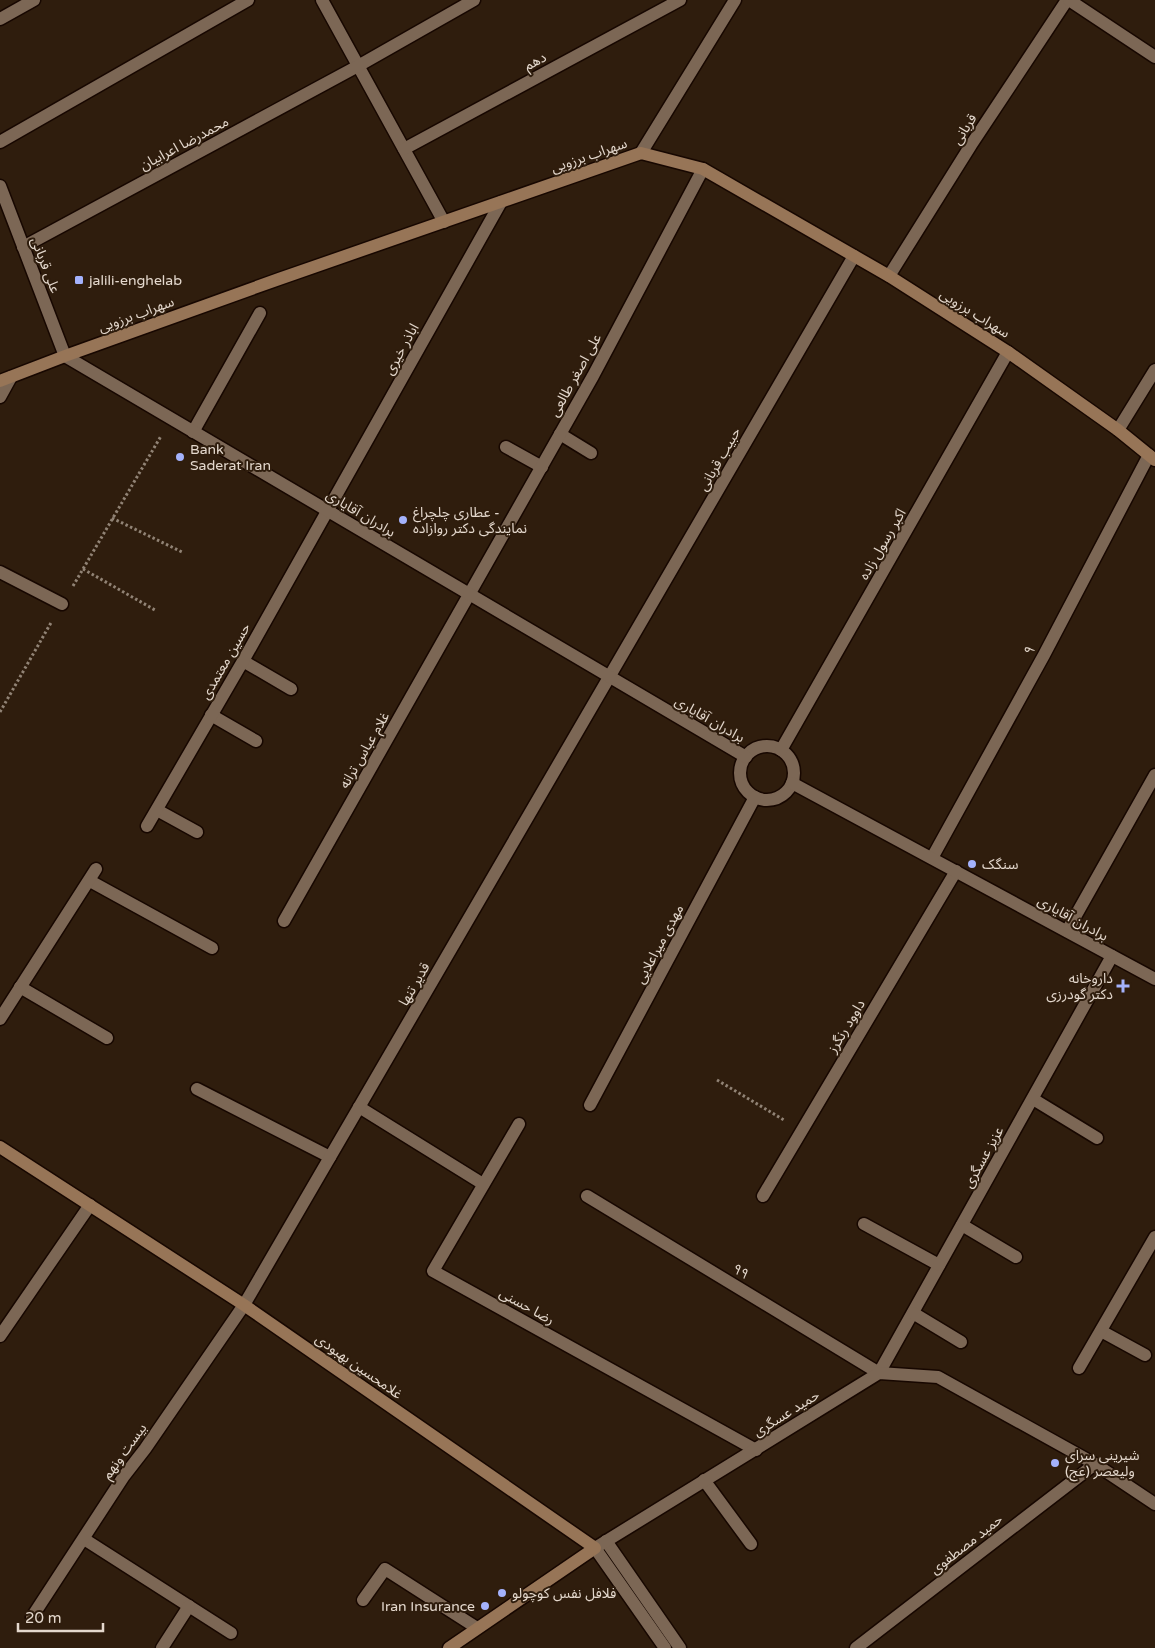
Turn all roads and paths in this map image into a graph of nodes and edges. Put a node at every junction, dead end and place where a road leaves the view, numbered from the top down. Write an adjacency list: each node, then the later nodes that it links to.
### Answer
1 (34, 0): 8 (street)
2 (248, 0): 11 (street)
3 (322, 0): 10 (street)
4 (474, 0): 10 (street, محمدرضا اعرابیان)
5 (680, 0): 12 (street, دهم)
6 (735, 0): 13 (street)
7 (1068, 0): 9 (street); 20 (street, قربانی)
8 (0, 19)
9 (1155, 58)
10 (358, 66): 12 (street); 18 (street, محمدرضا اعرابیان)
11 (0, 142)
12 (404, 149): 17 (street)
13 (640, 153): 14 (main road, سهراب برزویی); 16 (main road, سهراب برزویی)
14 (703, 169): 19 (main road, سهراب برزویی); 30 (street, علی اصغر طالعی)
15 (0, 186): 18 (street, علی قربانی)
16 (501, 202): 17 (main road, سهراب برزویی); 35 (street, اباذر خیری)
17 (444, 222): 23 (main road, سهراب برزویی)
18 (23, 247): 23 (street, علی قربانی)
19 (854, 256): 20 (main road, سهراب برزویی); 44 (street, حبیب قربانی)
20 (889, 276): 22 (main road, سهراب برزویی)
21 (260, 314): 29 (street)
22 (1008, 352): 28 (main road, سهراب برزویی); 49 (street, اکبر رسول زاده)
23 (65, 356): 25 (main road, سهراب برزویی); 27 (street, برادران آقایاری)
24 (1155, 370): 28 (street)
25 (5, 379): 26 (street)
26 (0, 397)
27 (171, 418): 29 (street, برادران آقایاری); 36 (path)
28 (1118, 430): 33 (main road, سهراب برزویی)
29 (193, 432): 35 (street, برادران آقایاری)
30 (560, 434): 32 (street); 34 (street, علی اصغر طالعی)
31 (506, 447): 34 (street)
32 (592, 453)
33 (1152, 458): 57 (street, ۹)
34 (542, 467): 40 (street, علی اصغر طالعی)
35 (328, 510): 40 (street, برادران آقایاری); 43 (street, حسین معتمدی)
36 (112, 518): 37 (path); 38 (path)
37 (182, 552)
38 (83, 569): 41 (path); 42 (path)
39 (0, 572): 41 (street)
40 (470, 595): 44 (street, برادران آقایاری); 61 (street, غلام عباس ترانه)
41 (62, 604): 46 (path)
42 (155, 610)
43 (243, 661): 45 (street); 47 (street, حسین معتمدی)
44 (610, 677): 50 (street, برادران آقایاری); 73 (street, قدیر تنها)
45 (291, 689)
46 (0, 712)
47 (211, 715): 48 (street); 54 (street, حسین معتمدی)
48 (256, 742)
49 (781, 750): 50 (street); 52 (street)
50 (746, 757): 53 (street)
51 (1155, 775): 62 (street)
52 (792, 783): 53 (street); 57 (street, برادران آقایاری)
53 (755, 797): 72 (street, مهدی میراعلایی)
54 (157, 810): 55 (street, حسین معتمدی); 56 (street)
55 (147, 826)
56 (197, 832)
57 (932, 858): 59 (street, برادران آقایاری)
58 (96, 869): 60 (street)
59 (956, 871): 62 (street, برادران آقایاری); 75 (street, داوود رنگرز)
60 (90, 881): 63 (street); 66 (street)
61 (284, 921)
62 (1067, 931): 64 (street, برادران آقایاری)
63 (212, 948)
64 (1112, 956): 65 (street, برادران آقایاری); 71 (street, عزیز عسگری)
65 (1155, 979)
66 (20, 987): 67 (street); 68 (street)
67 (0, 1019)
68 (107, 1038)
69 (717, 1080): 75 (path)
70 (197, 1089): 78 (street)
71 (1032, 1099): 76 (street); 84 (street, عزیز عسگری)
72 (590, 1105)
73 (359, 1107): 78 (street, قدیر تنها); 79 (street)
74 (519, 1124): 79 (street, رضا حسنی)
75 (802, 1131): 81 (street, داوود رنگرز)
76 (1097, 1138)
77 (0, 1147): 82 (main road, غلامحسین بهبودی)
78 (330, 1157): 88 (street, قدیر تنها)
79 (482, 1184): 96 (street, رضا حسنی)
80 (587, 1196): 95 (street, ۹۹)
81 (763, 1196)
82 (90, 1206): 88 (main road, غلامحسین بهبودی); 91 (street)
83 (864, 1224): 87 (street)
84 (962, 1225): 86 (street); 87 (street, عزیز عسگری)
85 (1155, 1237): 90 (street)
86 (1016, 1257)
87 (939, 1265): 89 (street, عزیز عسگری)
88 (244, 1305): 100 (street, بیست ونهم); 103 (main road, غلامحسین بهبودی)
89 (913, 1313): 92 (street); 95 (street, عزیز عسگری)
90 (1101, 1331): 93 (street); 94 (street)
91 (0, 1336)
92 (961, 1342)
93 (1144, 1355)
94 (1079, 1368)
95 (879, 1373): 96 (street, حمید عسگری); 97 (street)
96 (756, 1450): 98 (street, حمید عسگری)
97 (1095, 1464): 99 (street); 113 (street, حمید مصطفوی)
98 (704, 1480): 101 (street, حمید عسگری); 102 (street)
99 (1155, 1504)
100 (84, 1539): 105 (street); 106 (street, بیست ونهم)
101 (606, 1541): 103 (street, حمید عسگری); 112 (street)
102 (751, 1544)
103 (595, 1548): 107 (main road, حمید عسگری); 111 (street, غلامحسین بهبودی)
104 (363, 1600): 107 (street)
105 (189, 1606): 108 (street); 109 (street)
106 (32, 1617)
107 (477, 1628): 110 (main road, حمید عسگری)
108 (232, 1633)
109 (162, 1648)
110 (449, 1648)
111 (665, 1648)
112 (680, 1648)
113 (856, 1648)

